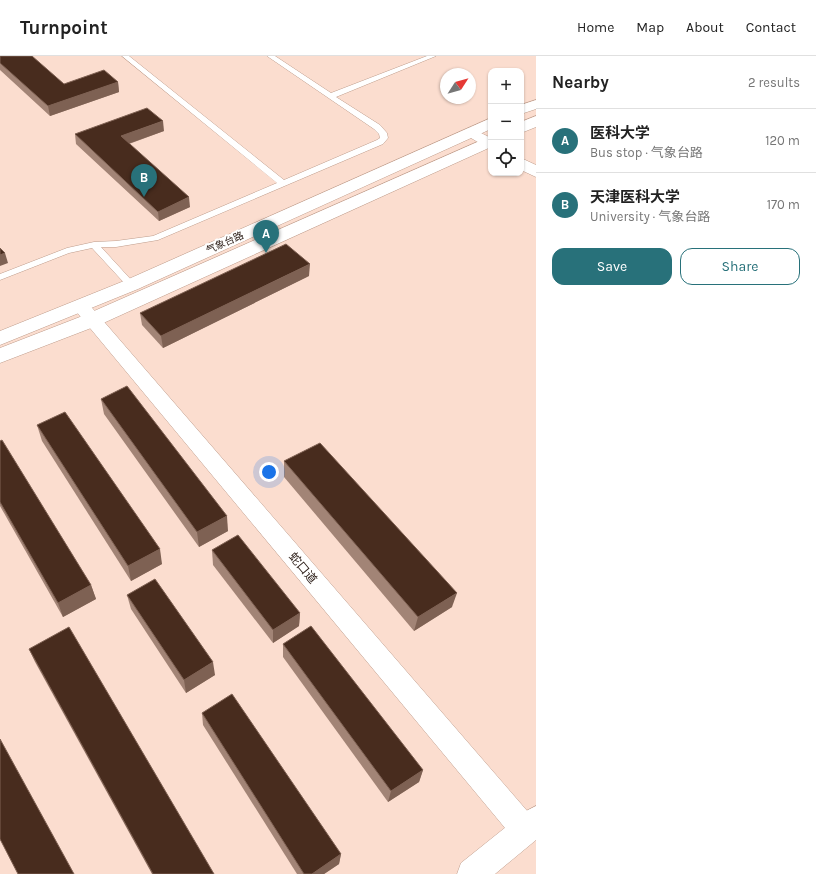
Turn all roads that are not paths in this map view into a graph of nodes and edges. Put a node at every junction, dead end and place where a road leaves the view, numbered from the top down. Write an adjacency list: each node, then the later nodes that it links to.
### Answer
1 (126, 56): 15 (lane)
2 (270, 56): 4 (lane)
3 (433, 56): 4 (lane)
4 (331, 96): 15 (lane)
5 (536, 104): 6 (main road)
6 (524, 109)
7 (536, 121): 9 (main road)
8 (488, 124): 10 (main road, 气象台路)
9 (524, 127)
10 (471, 132): 11 (street); 18 (main road, 气象台路)
11 (488, 142)
12 (488, 144): 19 (main road, 气象台路)
13 (524, 164): 14 (street)
14 (536, 172)
15 (282, 183): 16 (lane)
16 (94, 246): 17 (lane); 18 (lane)
17 (0, 277)
18 (131, 285): 19 (main road, 气象台路)
19 (86, 313): 20 (main road, 气象台路); 21 (main road, 气象台路); 22 (street, 蛇口道)
20 (0, 338)
21 (0, 356)
22 (531, 825): 23 (main road)
23 (472, 874)

